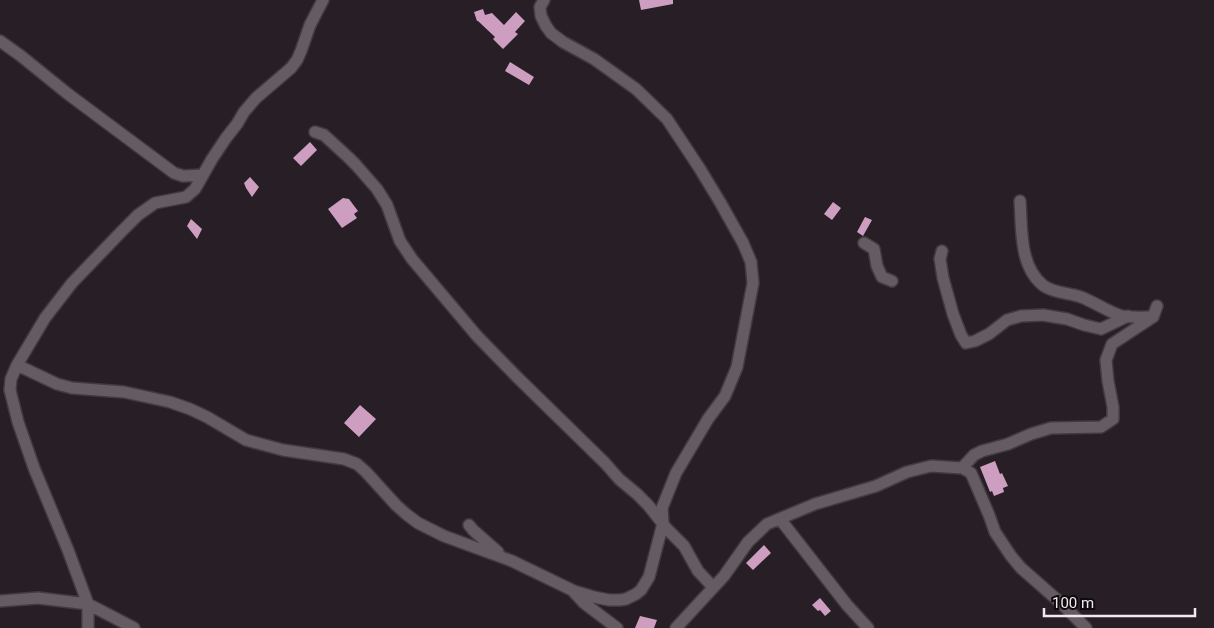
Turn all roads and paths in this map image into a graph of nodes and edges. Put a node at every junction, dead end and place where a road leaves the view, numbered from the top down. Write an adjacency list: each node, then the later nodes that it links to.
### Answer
1 (323, 0): 5 (street)
2 (544, 0): 16 (street)
3 (0, 41): 5 (street)
4 (316, 132): 16 (street)
5 (204, 175): 13 (street)
6 (1020, 200): 11 (street)
7 (864, 244): 9 (street)
8 (942, 251): 11 (street)
9 (892, 281)
10 (1157, 306): 12 (street)
11 (1128, 316): 12 (street)
12 (1153, 317): 14 (street)
13 (17, 365): 18 (street); 22 (street)
14 (962, 468): 15 (street); 28 (street)
15 (780, 519): 19 (street); 27 (street)
16 (663, 522): 19 (street); 20 (street)
17 (469, 525): 18 (street)
18 (512, 561): 20 (street)
19 (713, 587): 26 (street)
20 (571, 589): 25 (street)
21 (0, 601): 22 (street)
22 (88, 604): 23 (street); 24 (street)
23 (88, 628)
24 (134, 628)
25 (617, 628)
26 (676, 628)
27 (868, 628)
28 (1086, 628)

